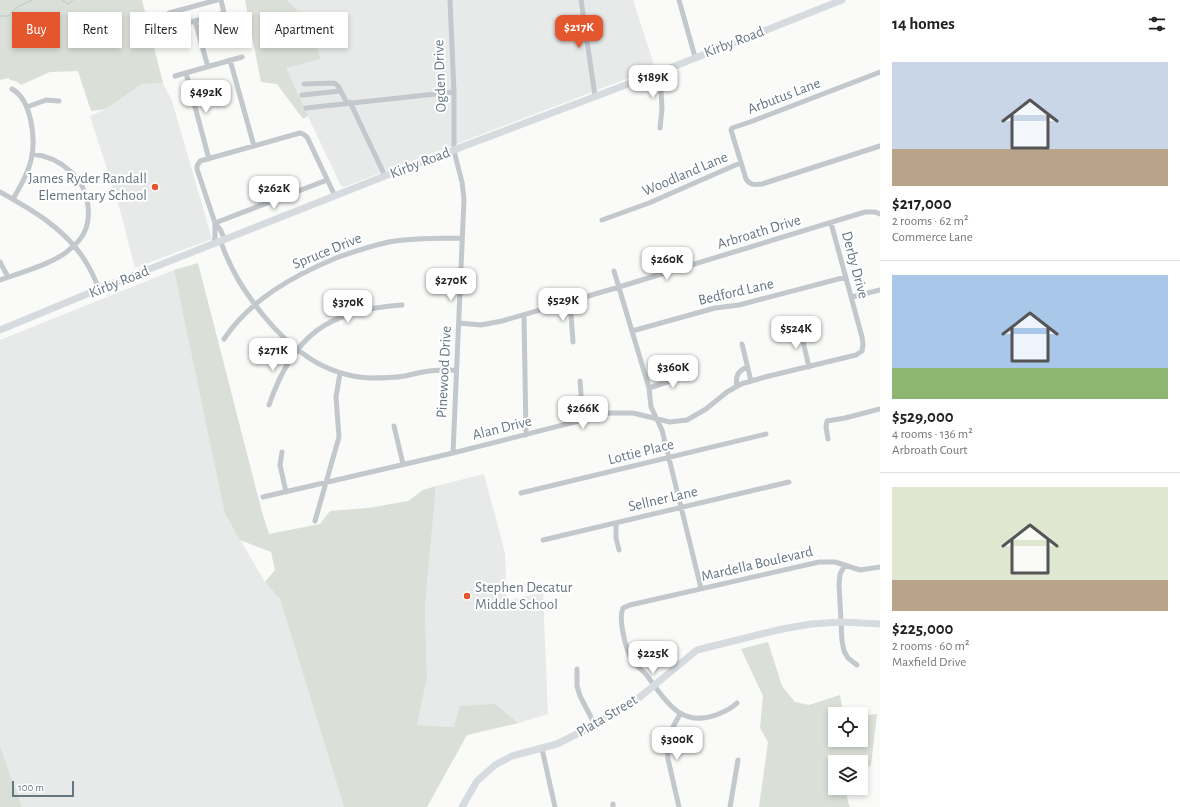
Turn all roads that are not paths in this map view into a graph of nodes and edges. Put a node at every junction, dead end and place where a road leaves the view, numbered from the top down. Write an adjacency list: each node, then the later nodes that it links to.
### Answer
1 (216, 0): 7 (street)
2 (221, 0): 7 (street)
3 (450, 0): 19 (street, Ogden Drive)
4 (581, 0): 21 (street)
5 (679, 0): 9 (street)
6 (842, 0): 9 (main road, Kirby Road)
7 (195, 21): 11 (street)
8 (242, 57): 10 (street)
9 (695, 57): 12 (main road, Kirby Road)
10 (230, 60): 11 (street); 27 (street)
11 (208, 67): 14 (street)
12 (660, 72): 21 (main road, Kirby Road); 26 (street)
13 (880, 72): 32 (street, Arbutus Lane)
14 (186, 73): 15 (street); 31 (street)
15 (175, 76)
16 (304, 84): 18 (street)
17 (12, 89): 24 (street)
18 (340, 91): 20 (street); 23 (street)
19 (454, 92): 23 (street); 29 (street, Ogden Drive)
20 (302, 95)
21 (595, 96): 29 (main road, Kirby Road)
22 (59, 101): 24 (street)
23 (348, 103): 25 (street); 33 (street)
24 (28, 107): 30 (street)
25 (306, 108)
26 (660, 128)
27 (254, 146): 31 (street); 34 (street)
28 (880, 146): 32 (street, Woodland Lane)
29 (454, 151): 33 (main road, Kirby Road); 42 (street, Pinewood Drive)
30 (32, 154): 37 (street); 44 (street)
31 (209, 159): 41 (street)
32 (740, 163): 39 (street, Woodland Lane)
33 (385, 176): 36 (main road, Kirby Road)
34 (327, 180): 36 (street); 41 (street)
35 (0, 192): 37 (street)
36 (335, 196): 43 (main road, Kirby Road)
37 (13, 199): 44 (street)
38 (880, 214): 40 (street, Arbroath Drive)
39 (602, 220)
40 (831, 223): 49 (street, Derby Drive); 51 (street, Arbroath Drive)
41 (215, 224): 43 (street); 45 (street)
42 (462, 238): 56 (street, Spruce Drive); 59 (street, Pinewood Drive)
43 (223, 241): 45 (main road, Kirby Road); 56 (street)
44 (74, 244): 48 (street); 52 (street)
45 (212, 245): 52 (main road, Kirby Road)
46 (0, 262): 48 (street)
47 (614, 271): 51 (street)
48 (8, 277): 50 (street)
49 (846, 277): 54 (street, Derby Drive); 62 (street, Bedford Lane)
50 (0, 280)
51 (619, 287): 55 (street, Arbroath Drive); 62 (street)
52 (99, 289): 61 (main road, Kirby Road)
53 (880, 290): 54 (street)
54 (852, 297): 63 (street, Derby Drive)
55 (570, 301): 58 (street, Arbroath Drive); 65 (street)
56 (255, 304): 64 (street, Spruce Drive); 67 (street)
57 (402, 305): 67 (street)
58 (524, 315): 59 (street, Arbroath Drive); 83 (street)
59 (459, 323): 70 (street, Pinewood Drive)
60 (800, 329): 69 (street)
61 (0, 330)
62 (632, 331): 76 (street)
63 (862, 337): 69 (street, Alan Drive)
64 (224, 339)
65 (573, 342)
66 (742, 344): 68 (street)
67 (297, 351): 72 (street); 77 (street)
68 (748, 367): 74 (street); 75 (street)
69 (809, 367): 74 (street, Alan Drive)
70 (456, 370): 72 (street); 86 (street, Pinewood Drive)
71 (688, 372): 76 (street)
72 (340, 373): 90 (street)
73 (580, 381): 80 (street)
74 (751, 381): 75 (street, Alan Drive)
75 (737, 386): 79 (street, Alan Drive)
76 (649, 388): 79 (street)
77 (269, 405)
78 (880, 409): 84 (street)
79 (657, 418): 80 (street, Alan Drive); 87 (street)
80 (583, 421): 83 (street, Alan Drive)
81 (394, 426): 88 (street)
82 (766, 434): 87 (street, Lottie Place)
83 (526, 435): 86 (street, Alan Drive)
84 (828, 439)
85 (282, 452): 91 (street)
86 (453, 452): 88 (street, Alan Drive)
87 (669, 458): 92 (street, Lottie Place); 94 (street)
88 (403, 464): 90 (street, Alan Drive)
89 (789, 482): 94 (street, Sellner Lane)
90 (326, 483): 91 (street, Alan Drive); 95 (street)
91 (286, 492): 93 (street, Alan Drive)
92 (521, 493)
93 (263, 497)
94 (680, 507): 96 (street, Sellner Lane); 101 (street)
95 (315, 520)
96 (616, 523): 97 (street, Sellner Lane); 98 (street)
97 (543, 540)
98 (619, 550)
99 (845, 565): 100 (street, Mardella Boulevard); 101 (street, Mardella Boulevard); 102 (street)
100 (880, 567)
101 (701, 588): 106 (street, Mardella Boulevard)
102 (841, 622): 103 (main road, Plata Street); 104 (street); 106 (main road, Plata Street)
103 (880, 624)
104 (857, 665)
105 (577, 669): 109 (street)
106 (655, 686): 108 (street); 109 (main road, Plata Street)
107 (737, 703): 108 (street)
108 (680, 714): 114 (street)
109 (595, 725): 110 (main road, Plata Street)
110 (542, 749): 112 (main road, Plata Street); 113 (street)
111 (738, 760): 115 (street)
112 (462, 807)
113 (555, 807)
114 (679, 807)
115 (730, 807)

